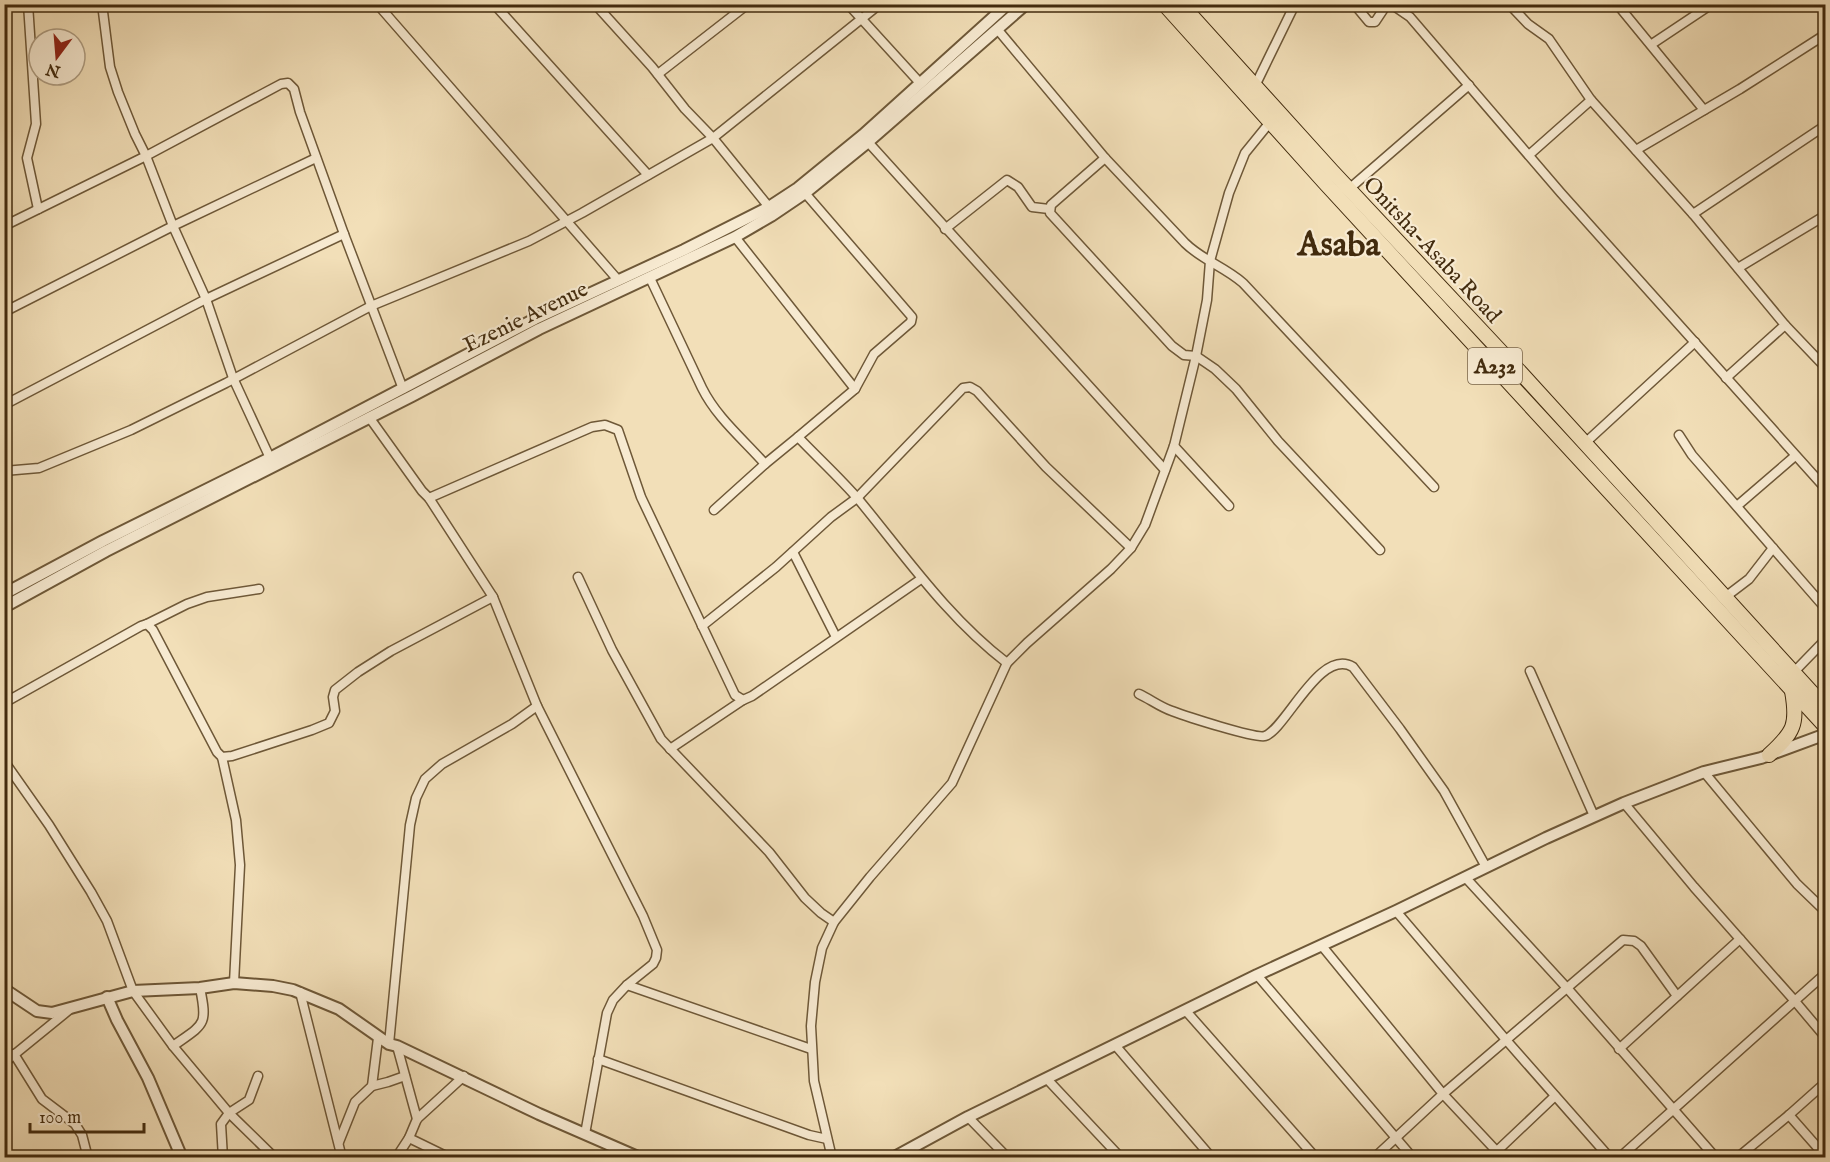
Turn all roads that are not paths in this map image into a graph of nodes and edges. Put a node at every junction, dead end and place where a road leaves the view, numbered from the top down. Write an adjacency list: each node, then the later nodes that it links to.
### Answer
1 (28, 4): 42 (street)
2 (102, 4): 35 (street)
3 (494, 4): 38 (street)
4 (748, 4): 23 (street)
5 (848, 4): 19 (street)
6 (880, 4): 19 (street)
7 (1008, 4): 24 (street, Ezenie Avenue)
8 (1026, 4): 20 (street, Ezenie Avenue)
9 (1164, 4): 29 (highway, A232)
10 (1181, 4): 25 (highway, Onitsha-Asaba Road / A232)
11 (1295, 4): 25 (street)
12 (1354, 4): 13 (street)
13 (1389, 4): 26 (street)
14 (1509, 4): 27 (street)
15 (1617, 4): 22 (street)
16 (1712, 4): 22 (street)
17 (379, 6): 46 (street)
18 (601, 7): 23 (street)
19 (861, 18): 24 (street); 31 (street)
20 (998, 30): 32 (street, Ezenie Avenue); 37 (street)
21 (1826, 34): 28 (street)
22 (1652, 44): 28 (street)
23 (658, 74): 31 (street)
24 (920, 83): 41 (street, Ezenie Avenue)
25 (1255, 86): 39 (highway, Onitsha-Asaba Road / A232)
26 (1469, 86): 34 (street); 39 (street)
27 (1591, 100): 33 (street); 34 (street)
28 (1704, 110): 33 (street)
29 (1271, 121): 52 (street); 60 (highway, A232)
30 (1826, 125): 44 (street)
31 (713, 138): 38 (street); 41 (street)
32 (868, 142): 40 (street, Ezenie Avenue); 49 (street)
33 (1636, 150): 44 (street)
34 (1529, 155): 62 (street)
35 (146, 156): 36 (street); 42 (street); 48 (street)
36 (316, 158): 48 (street); 50 (street)
37 (1105, 158): 43 (street); 52 (street)
38 (648, 175): 46 (street)
39 (1349, 189): 60 (highway, Onitsha-Asaba Road / A232)
40 (805, 193): 51 (street, Ezenie Avenue); 67 (street)
41 (769, 207): 55 (street, Ezenie Avenue)
42 (38, 209): 47 (street)
43 (1049, 209): 49 (street); 63 (street)
44 (1693, 214): 53 (street)
45 (1826, 215): 53 (street)
46 (566, 221): 55 (street); 58 (street)
47 (4, 226)
48 (173, 226): 56 (street); 59 (street)
49 (945, 229): 78 (street)
50 (344, 234): 56 (street); 58 (street)
51 (735, 237): 54 (street, Ezenie Avenue); 67 (street)
52 (1210, 261): 63 (street); 80 (street)
53 (1738, 268): 61 (street)
54 (650, 278): 57 (street, Ezenie Avenue); 77 (street)
55 (618, 280): 57 (street, Ezenie Avenue)
56 (206, 299): 65 (street); 69 (street)
57 (588, 300): 68 (street, Ezenie Avenue); 70 (street, Ezenie Avenue)
58 (371, 306): 65 (street); 68 (street)
59 (4, 312)
60 (1460, 318): 73 (highway, Onitsha-Asaba Road / A232); 108 (highway, A232)
61 (1785, 325): 64 (street); 66 (street)
62 (1695, 342): 66 (street); 73 (street)
63 (1196, 356): 74 (street); 90 (street)
64 (1826, 368)
65 (232, 378): 76 (street); 79 (street)
66 (1726, 378): 75 (street)
67 (855, 388): 72 (street)
68 (403, 389): 76 (street, Ezenie Avenue)
69 (4, 405)
70 (369, 417): 81 (street, Ezenie Avenue); 83 (street)
71 (1679, 435): 86 (street)
72 (798, 437): 77 (street); 84 (street)
73 (1584, 444): 98 (highway, Onitsha-Asaba Road / A232)
74 (1174, 447): 78 (street); 85 (street)
75 (1795, 456): 82 (street); 86 (street)
76 (270, 458): 81 (street, Ezenie Avenue)
77 (765, 464): 87 (street)
78 (1165, 470): 88 (street)
79 (4, 471)
80 (1434, 487)
81 (218, 488): 92 (street, Ezenie Avenue)
82 (1826, 489)
83 (429, 498): 97 (street); 102 (street)
84 (857, 498): 88 (street); 91 (street); 94 (street)
85 (1229, 506)
86 (1737, 507): 89 (street)
87 (714, 510)
88 (1131, 548): 105 (street)
89 (1773, 549): 98 (street); 100 (street)
90 (1380, 550)
91 (793, 552): 102 (street); 103 (street)
92 (75, 561): 96 (street, Ezenie Avenue); 99 (street, Ezenie Avenue)
93 (578, 577): 116 (street)
94 (921, 579): 103 (street); 105 (street)
95 (259, 589): 101 (street)
96 (4, 594)
97 (493, 597): 112 (street); 118 (street)
98 (1724, 598): 107 (highway, Onitsha-Asaba Road / A232)
99 (4, 607)
100 (1826, 609)
101 (147, 624): 111 (street); 118 (street)
102 (702, 626): 110 (street)
103 (836, 637): 110 (street)
104 (1826, 639): 107 (street)
105 (1007, 663): 127 (street)
106 (1530, 671): 122 (street)
107 (1793, 673): 113 (highway, Onitsha-Asaba Road / A232)
108 (1792, 689): 114 (highway, A232); 117 (highway)
109 (1139, 694): 123 (street)
110 (743, 700): 116 (street)
111 (4, 704)
112 (537, 706): 133 (street); 147 (street)
113 (1826, 708)
114 (1826, 727)
115 (1826, 734): 117 (street)
116 (670, 749): 127 (street)
117 (1769, 755): 120 (street)
118 (222, 757): 132 (street)
119 (4, 761): 137 (street)
120 (1704, 772): 121 (street); 126 (street)
121 (1624, 803): 122 (street); 128 (street)
122 (1594, 816): 123 (street)
123 (1486, 867): 124 (street)
124 (1465, 877): 125 (street); 135 (street)
125 (1396, 911): 129 (street); 146 (street)
126 (1826, 912)
127 (834, 922): 150 (street)
128 (1740, 939): 139 (street); 141 (street)
129 (1322, 946): 131 (street); 161 (street)
130 (1826, 973): 141 (street)
131 (1257, 975): 143 (street); 169 (street)
132 (234, 983): 134 (street); 138 (street)
133 (627, 985): 150 (street); 153 (street)
134 (200, 988): 137 (street); 149 (street)
135 (1567, 988): 139 (street); 146 (street); 151 (street)
136 (4, 989): 142 (street)
137 (133, 991): 140 (street); 149 (street)
138 (300, 992): 144 (street); 172 (street)
139 (1677, 996): 151 (street)
140 (107, 997): 142 (street); 177 (street)
141 (1794, 1000): 145 (street); 163 (street)
142 (73, 1007): 152 (street)
143 (1186, 1011): 148 (street); 188 (street)
144 (378, 1038): 147 (street); 160 (street)
145 (1826, 1038)
146 (1507, 1041): 161 (street); 162 (street)
147 (393, 1045): 156 (street); 157 (street)
148 (1115, 1045): 158 (street); 187 (street)
149 (173, 1046): 164 (street)
150 (811, 1049): 171 (street)
151 (1619, 1049): 163 (street)
152 (14, 1054): 154 (street); 176 (street)
153 (598, 1059): 168 (street); 171 (street)
154 (4, 1063)
155 (258, 1076): 164 (street)
156 (405, 1076): 160 (street); 167 (street)
157 (464, 1076): 167 (street); 168 (street)
158 (1047, 1079): 166 (street); 186 (street)
159 (1826, 1082): 165 (street)
160 (372, 1086): 172 (street)
161 (1443, 1094): 169 (street); 173 (street)
162 (1555, 1096): 173 (street); 192 (street)
163 (1673, 1108): 193 (street); 194 (street)
164 (229, 1113): 178 (street); 179 (street)
165 (1789, 1115): 175 (street); 195 (street)
166 (968, 1117): 174 (street); 185 (street)
167 (417, 1119): 170 (street)
168 (585, 1134): 183 (street)
169 (1397, 1137): 189 (street); 190 (street)
170 (409, 1138): 181 (street); 182 (street)
171 (828, 1139): 184 (street)
172 (339, 1143): 180 (street)
173 (1500, 1154): 191 (street)
174 (894, 1157)
175 (1826, 1157)
176 (88, 1158)
177 (182, 1158)
178 (223, 1158)
179 (275, 1158)
180 (342, 1158)
181 (396, 1158)
182 (450, 1158)
183 (640, 1158)
184 (832, 1158)
185 (1008, 1158)
186 (1121, 1158)
187 (1212, 1158)
188 (1316, 1158)
189 (1374, 1158)
190 (1413, 1158)
191 (1485, 1158)
192 (1610, 1158)
193 (1619, 1158)
194 (1716, 1158)
195 (1737, 1158)

